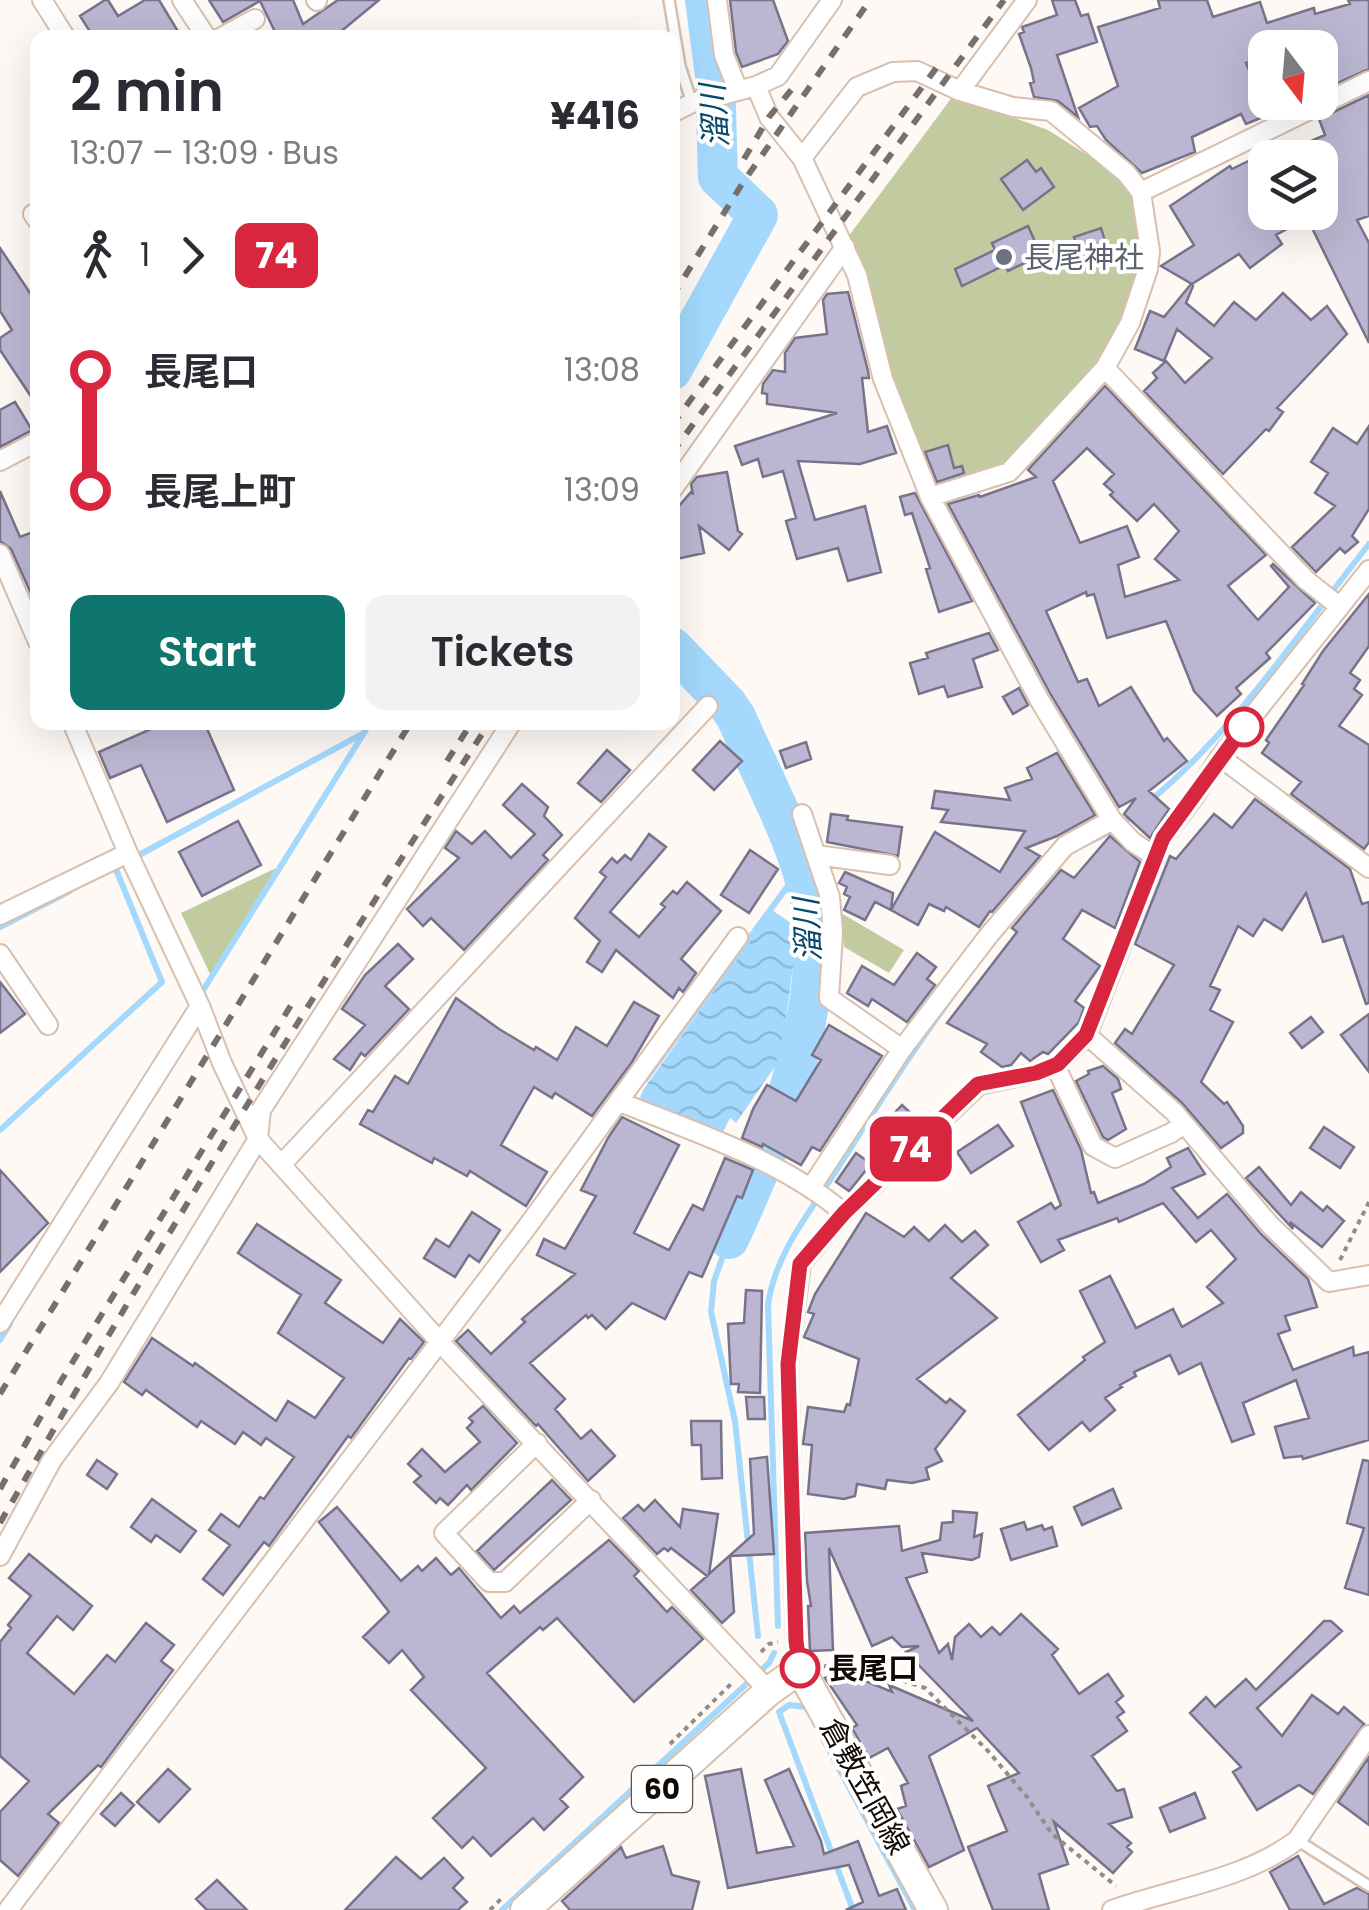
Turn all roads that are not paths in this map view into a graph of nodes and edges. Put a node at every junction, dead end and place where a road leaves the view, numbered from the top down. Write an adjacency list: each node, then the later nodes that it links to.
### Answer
1 (42, 0): 8 (street)
2 (182, 0): 9 (street)
3 (669, 0): 11 (lane)
4 (716, 0): 15 (street)
5 (832, 0): 15 (street)
6 (1026, 0): 14 (street)
7 (255, 19): 10 (street)
8 (61, 30)
9 (202, 30)
10 (235, 30)
11 (674, 30)
12 (680, 66): 15 (lane)
13 (1369, 81): 18 (street)
14 (960, 92): 17 (street); 18 (street)
15 (725, 94): 16 (street); 17 (street)
16 (680, 110)
17 (802, 158): 19 (street)
18 (1142, 192): 20 (street)
19 (845, 248): 23 (street); 24 (street)
20 (1105, 368): 24 (street); 27 (street)
21 (30, 446): 22 (street)
22 (0, 461)
23 (680, 479)
24 (930, 497): 34 (street)
25 (0, 554): 28 (street)
26 (1369, 570): 27 (street)
27 (1339, 606): 32 (street)
28 (30, 623)
29 (708, 706): 51 (street)
30 (75, 730): 35 (street)
31 (507, 730): 50 (street)
32 (1220, 758): 37 (street); 39 (street)
33 (802, 814): 36 (street)
34 (1113, 821): 37 (street); 46 (street)
35 (128, 853): 40 (street); 43 (street)
36 (816, 855): 38 (street); 46 (street)
37 (1154, 856): 45 (street)
38 (890, 865)
39 (1369, 868)
40 (0, 915)
41 (738, 936): 48 (street)
42 (0, 954): 44 (street)
43 (200, 1006): 50 (street); 55 (street)
44 (48, 1025)
45 (1086, 1035): 47 (street); 49 (street)
46 (902, 1049): 52 (street)
47 (1055, 1065): 49 (street); 53 (street)
48 (620, 1102): 52 (street); 56 (street)
49 (1184, 1124): 54 (street)
50 (258, 1138): 51 (street); 59 (street)
51 (281, 1164): 56 (street)
52 (812, 1186): 53 (street)
53 (838, 1208): 60 (street)
54 (1369, 1275)
55 (0, 1323)
56 (444, 1345): 57 (street); 66 (street)
57 (538, 1443): 58 (street); 58 (street)
58 (591, 1500): 61 (street)
59 (0, 1556)
60 (800, 1668): 61 (main road, 60); 68 (main road, 倉敷笠岡線)
61 (757, 1677): 67 (main road, 60)
62 (1369, 1735): 63 (street)
63 (1297, 1840): 64 (lane); 65 (street)
64 (1369, 1886)
65 (1140, 1906): 69 (street)
66 (8, 1910)
67 (525, 1910)
68 (932, 1910)
69 (1112, 1910)

